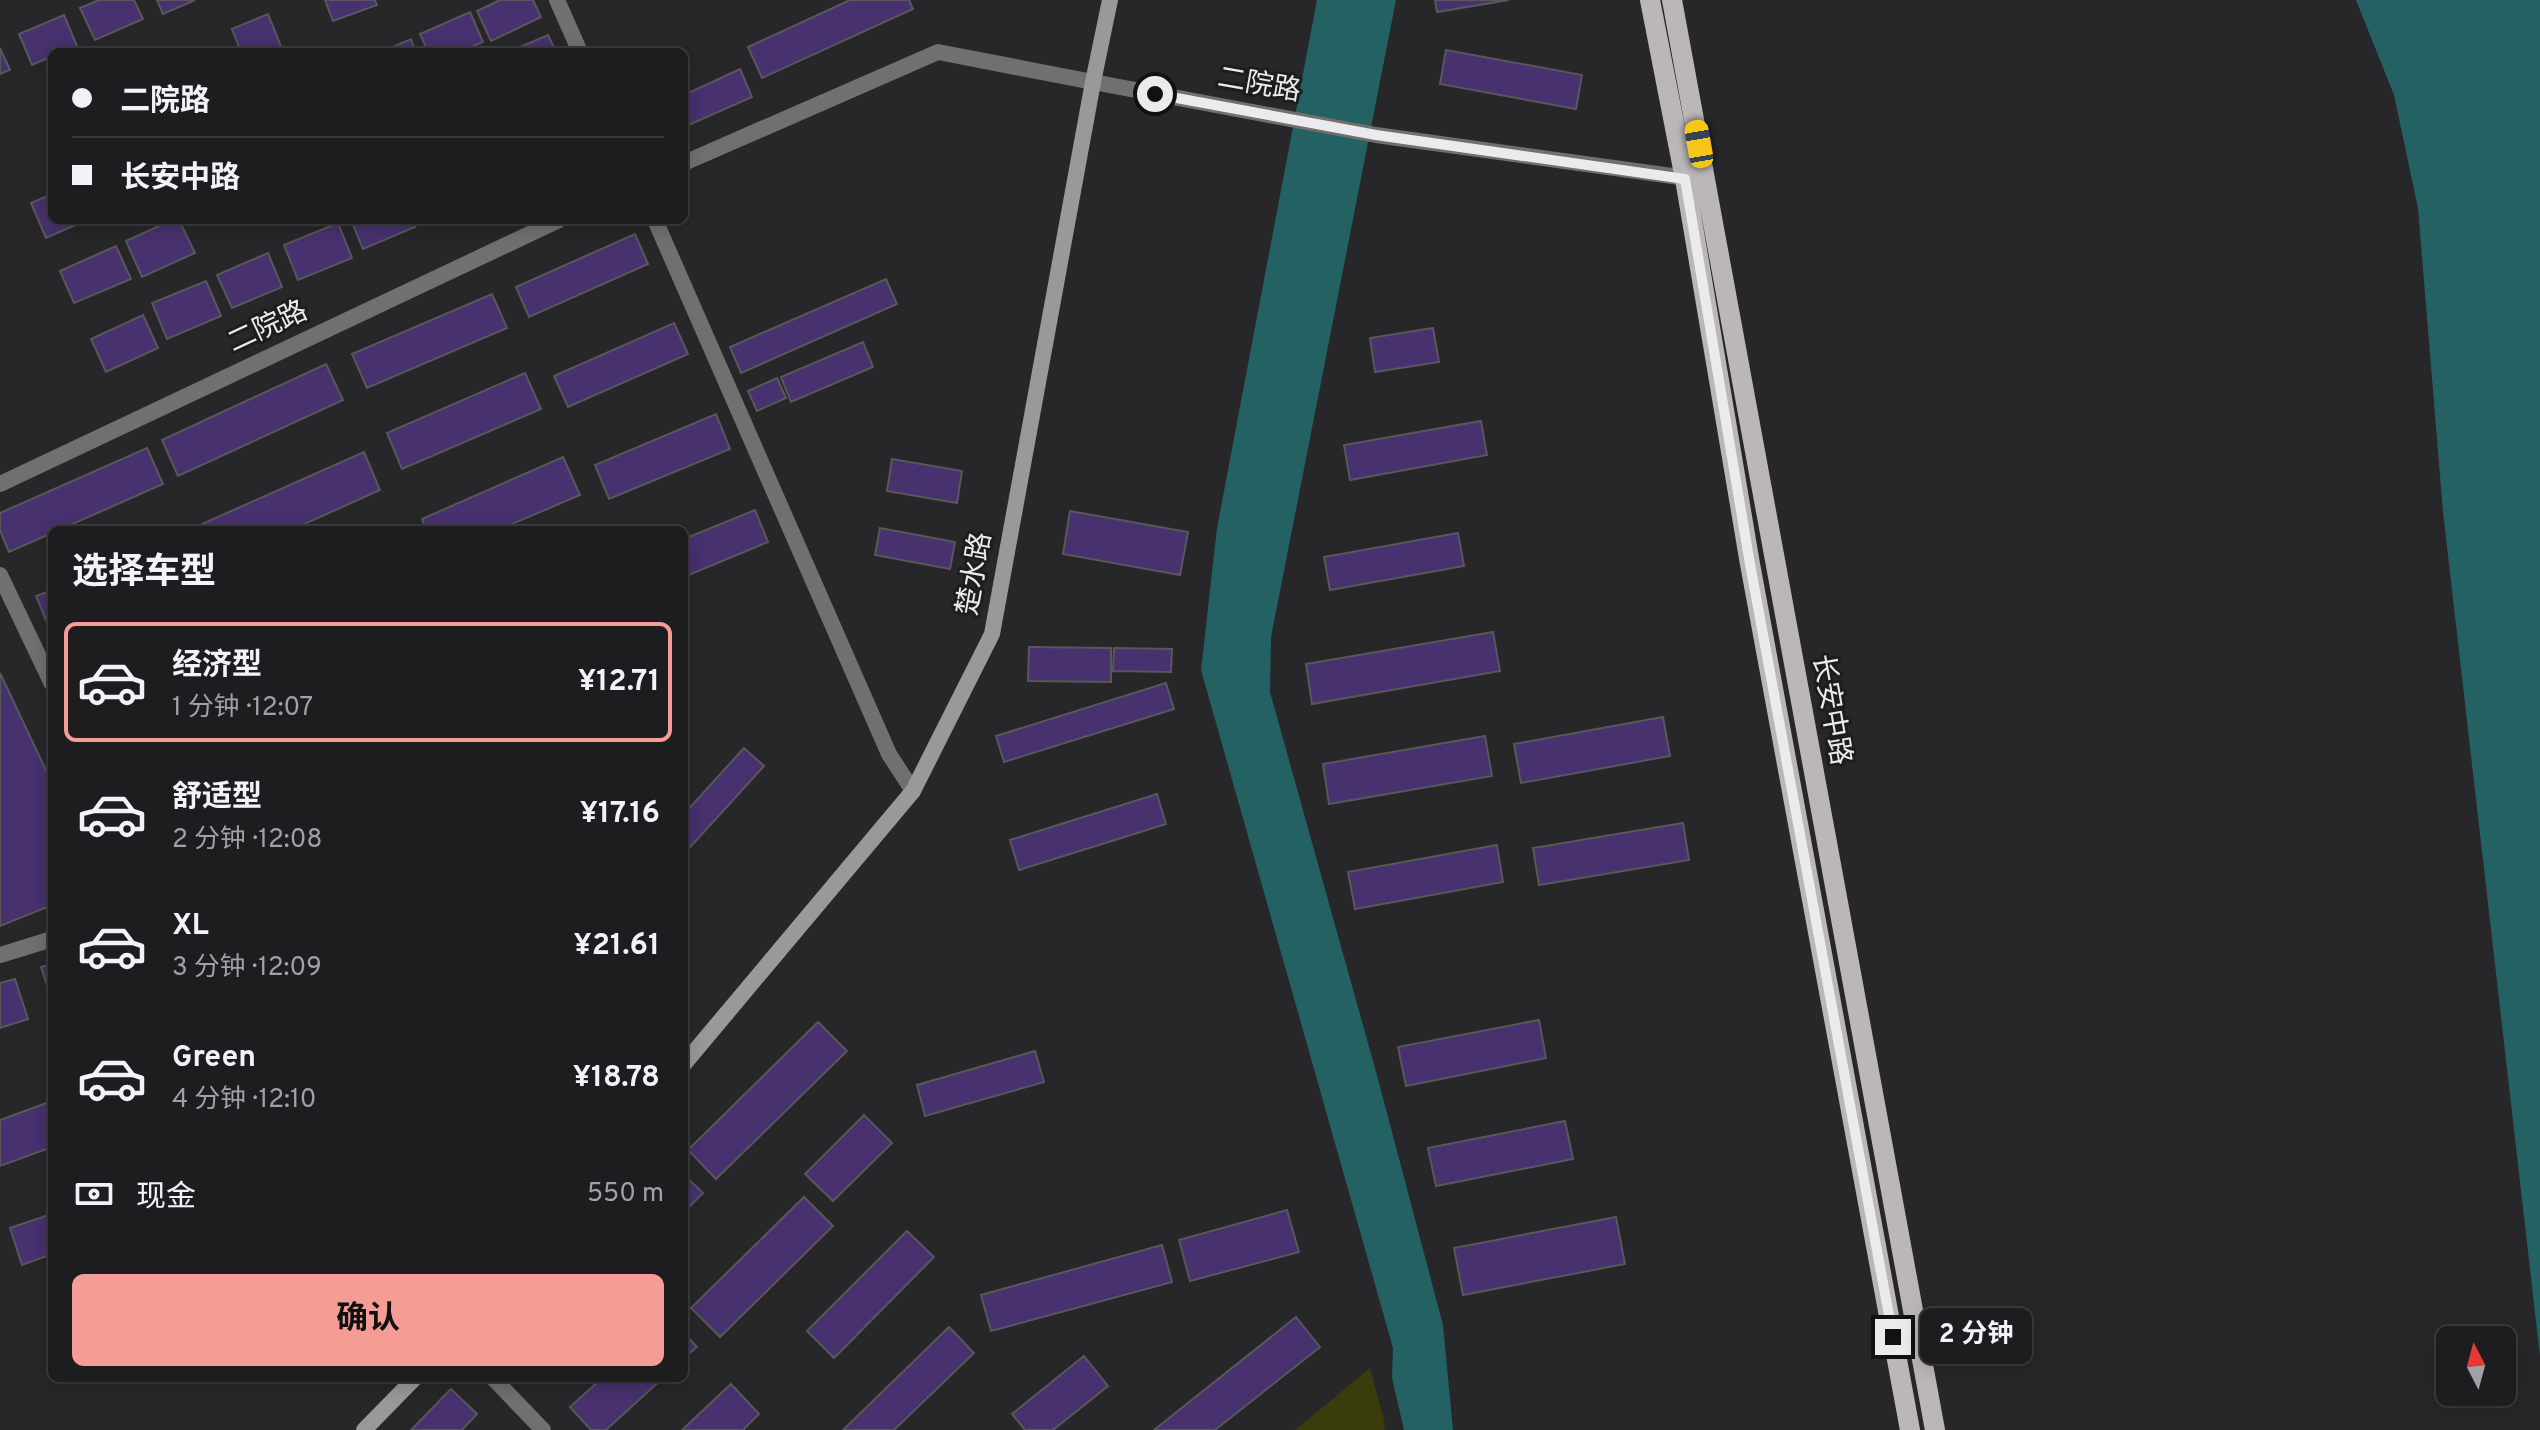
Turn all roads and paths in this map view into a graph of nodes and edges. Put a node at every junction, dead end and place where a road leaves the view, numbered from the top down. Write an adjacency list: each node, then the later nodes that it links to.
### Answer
1 (557, 0): 5 (street)
2 (1110, 0): 6 (main road, 楚水路)
3 (1650, 0): 8 (main road, 长安中路)
4 (1672, 0): 8 (main road, 长安中路)
5 (578, 48)
6 (1093, 82): 7 (street, 二院路); 8 (street, 二院路); 14 (main road, 楚水路)
7 (688, 161)
8 (1694, 179): 22 (main road, 长安中路); 23 (main road, 长安中路)
9 (551, 224): 11 (street, 二院路)
10 (657, 224): 14 (street)
11 (0, 484)
12 (0, 575): 13 (street)
13 (48, 676)
14 (913, 791): 17 (main road, 楚水路)
15 (48, 940): 16 (street)
16 (0, 955)
17 (688, 1059)
18 (411, 1382): 20 (main road)
19 (497, 1382): 21 (street)
20 (364, 1430)
21 (543, 1430)
22 (1910, 1430)
23 (1935, 1430)

